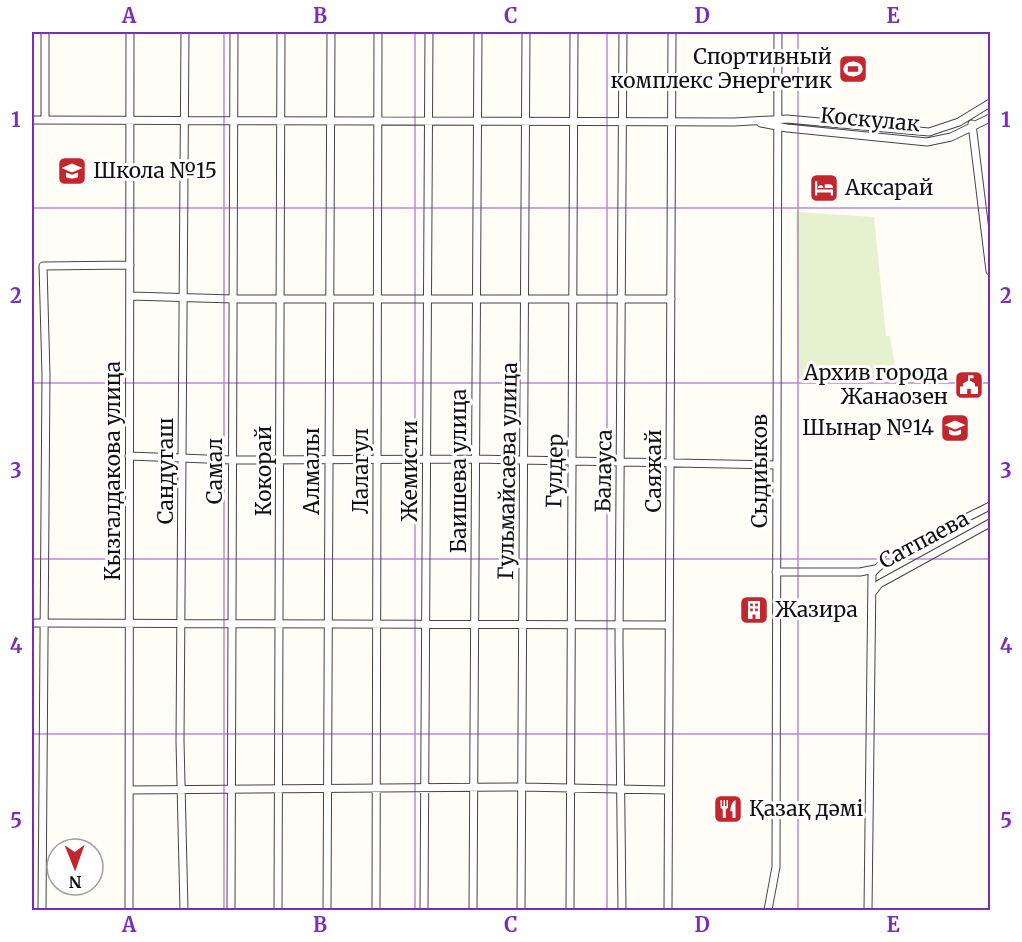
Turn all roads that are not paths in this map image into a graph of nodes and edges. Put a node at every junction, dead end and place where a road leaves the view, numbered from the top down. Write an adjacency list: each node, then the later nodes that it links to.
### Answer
1 (45, 32): 19 (street)
2 (130, 32): 20 (street, Кызгалдакова улица)
3 (185, 32): 21 (street, Сандугаш)
4 (234, 32): 22 (street, Самал)
5 (281, 32): 23 (street, Кокорай)
6 (331, 32): 24 (street, Алмалы)
7 (378, 32): 25 (street, Лалагул)
8 (429, 32): 26 (street, Жемисти)
9 (478, 32): 27 (street, Баишева улица)
10 (526, 32): 28 (street, Гульмайсаева улица)
11 (574, 32): 29 (street, Гулдер)
12 (623, 32): 30 (street, Балауса)
13 (672, 32): 31 (street, Саяжай)
14 (778, 32): 32 (street, Сыдиыков)
15 (990, 103): 16 (street, Коскулак)
16 (971, 116): 32 (street, Коскулак); 33 (street)
17 (990, 118): 33 (street, Коскулак)
18 (32, 120): 19 (street)
19 (45, 120): 20 (street)
20 (130, 122): 21 (street); 34 (street, Кызгалдакова улица)
21 (186, 122): 22 (street); 37 (street, Сандугаш)
22 (233, 122): 23 (street); 39 (street, Самал)
23 (281, 122): 24 (street); 42 (street, Кокорай)
24 (330, 122): 25 (street); 43 (street, Алмалы)
25 (378, 122): 26 (street); 44 (street, Лалагул)
26 (429, 122): 27 (street); 45 (street, Жемисти)
27 (477, 122): 28 (street); 46 (street, Баишева улица)
28 (526, 122): 29 (street); 47 (street, Гульмайсаева улица)
29 (574, 122): 30 (street); 38 (street, Гулдер)
30 (622, 122): 31 (street); 40 (street, Балауса)
31 (672, 122): 32 (street); 41 (street, Саяжай)
32 (777, 123): 33 (street, Коскулак); 60 (street, Сыдиыков)
33 (972, 126): 35 (street)
34 (130, 265): 36 (street, Кызгалдакова улица); 71 (street)
35 (990, 271)
36 (130, 296): 37 (street); 48 (street, Кызгалдакова улица)
37 (182, 296): 39 (street); 49 (street, Сандугаш)
38 (574, 298): 40 (street); 47 (street); 57 (street, Гулдер)
39 (233, 299): 42 (street); 53 (street, Самал)
40 (622, 299): 41 (street); 58 (street, Балауса)
41 (671, 299): 59 (street, Саяжай)
42 (281, 300): 43 (street); 50 (street, Кокорай)
43 (329, 300): 44 (street); 56 (street, Алмалы)
44 (378, 300): 45 (street); 54 (street, Лалагул)
45 (426, 300): 46 (street); 51 (street, Жемисти)
46 (477, 300): 47 (street); 52 (street, Баишева улица)
47 (526, 300): 55 (street, Гульмайсаева улица)
48 (129, 456): 49 (street); 72 (street, Кызгалдакова улица)
49 (183, 459): 53 (street); 73 (street, Сандугаш)
50 (280, 459): 53 (street); 56 (street); 78 (street, Кокорай)
51 (426, 459): 52 (street); 54 (street); 75 (street, Жемисти)
52 (476, 459): 55 (street); 77 (street, Баишева улица)
53 (232, 460): 69 (street, Самал)
54 (378, 460): 56 (street); 74 (street, Лалагул)
55 (524, 460): 57 (street); 79 (street, Гульмайсаева улица)
56 (329, 461): 76 (street, Алмалы)
57 (572, 461): 58 (street); 80 (street, Гулдер)
58 (621, 462): 59 (street); 82 (street, Балауса)
59 (670, 464): 60 (street); 81 (street, Саяжай)
60 (776, 465): 64 (street, Сыдиыков)
61 (990, 506): 63 (street, Сатпаева)
62 (990, 523): 67 (street, Сатпаева)
63 (875, 569): 65 (street); 66 (street, Сатпаева)
64 (776, 572): 65 (street); 108 (street, Сыдиыков)
65 (860, 572): 66 (street)
66 (872, 578): 67 (street, Сатпаева); 68 (street)
67 (884, 581): 68 (street)
68 (871, 594): 109 (street)
69 (231, 622): 73 (street); 78 (street); 87 (street, Самал)
70 (32, 623): 71 (street)
71 (42, 623): 72 (street); 95 (street)
72 (129, 623): 73 (street); 89 (street, Кызгалдакова улица)
73 (182, 623): 86 (street, Сандугаш)
74 (377, 623): 75 (street); 76 (street); 90 (street, Лалагул)
75 (426, 623): 77 (street); 91 (street, Жемисти)
76 (328, 624): 78 (street); 84 (street, Алмалы)
77 (474, 624): 79 (street); 92 (street, Баишева улица)
78 (280, 625): 83 (street, Кокорай)
79 (523, 625): 80 (street); 85 (street, Гульмайсаева улица)
80 (571, 625): 82 (street); 88 (street, Гулдер)
81 (669, 625): 82 (street); 94 (street, Саяжай)
82 (619, 626): 93 (street, Балауса)
83 (279, 787): 84 (street); 87 (street); 99 (street, Кокорай)
84 (327, 787): 90 (street); 100 (street, Алмалы)
85 (522, 787): 88 (street); 92 (street); 104 (street, Гульмайсаева улица)
86 (181, 788): 87 (street); 89 (street); 97 (street, Сандугаш)
87 (231, 788): 98 (street, Самал)
88 (570, 788): 93 (street); 105 (street, Гулдер)
89 (129, 789): 96 (street, Кызгалдакова улица)
90 (376, 789): 91 (street); 101 (street, Лалагул)
91 (425, 789): 92 (street); 102 (street, Жемисти)
92 (473, 789): 103 (street, Баишева улица)
93 (620, 789): 94 (street); 106 (street, Балауса)
94 (667, 790): 107 (street, Саяжай)
95 (42, 910)
96 (129, 910)
97 (184, 910)
98 (231, 910)
99 (278, 910)
100 (327, 910)
101 (376, 910)
102 (424, 910)
103 (473, 910)
104 (521, 910)
105 (570, 910)
106 (621, 910)
107 (668, 910)
108 (768, 910)
109 (868, 910)

